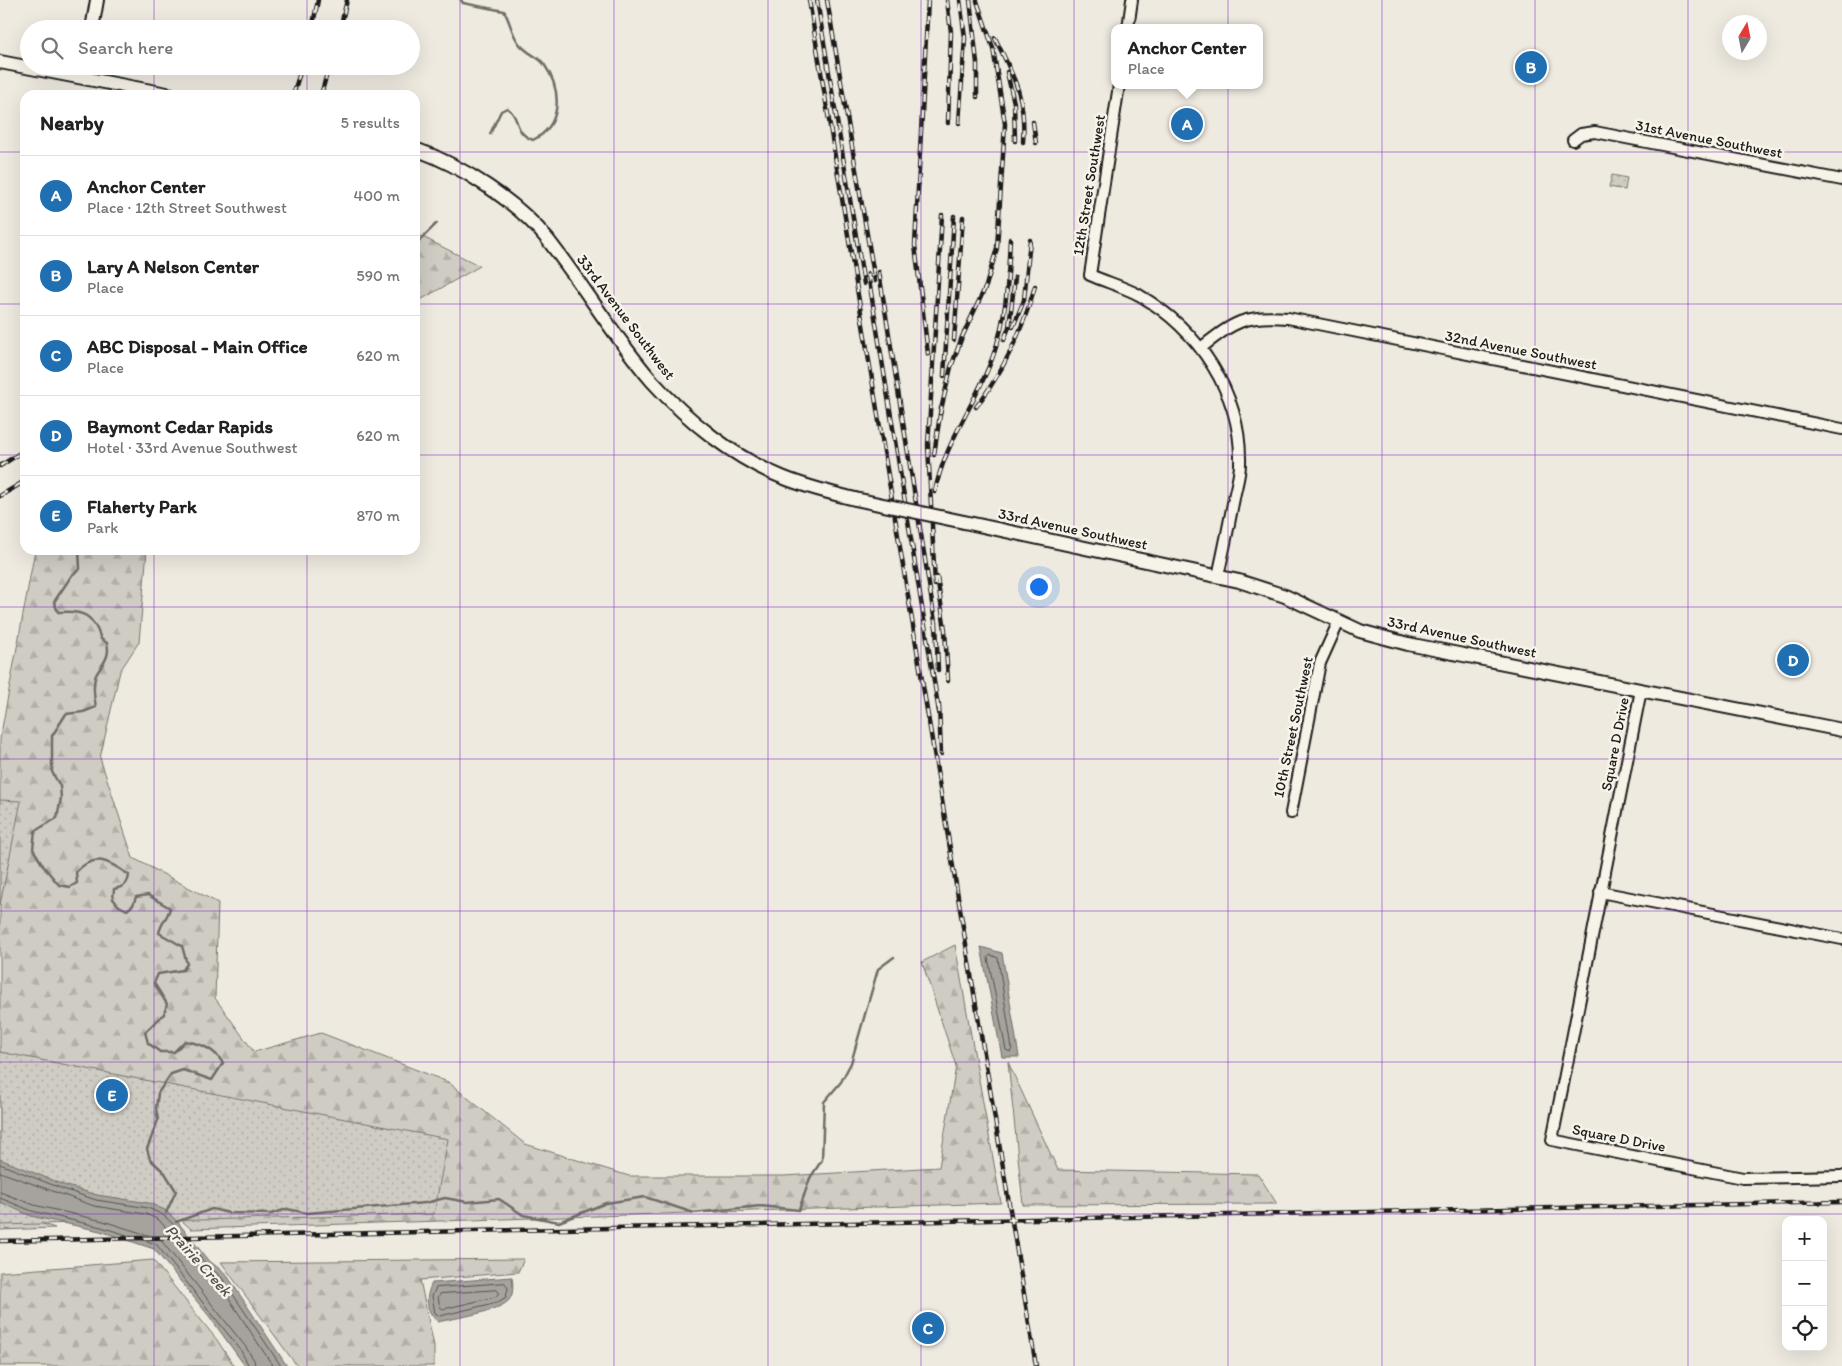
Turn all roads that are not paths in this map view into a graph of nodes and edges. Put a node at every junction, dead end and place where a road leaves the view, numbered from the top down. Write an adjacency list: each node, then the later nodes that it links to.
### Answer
1 (97, 0): 3 (street)
2 (1132, 0): 4 (street)
3 (94, 20)
4 (1129, 24)
5 (0, 62): 6 (street)
6 (20, 64)
7 (96, 75): 9 (street)
8 (1118, 89): 13 (street, 12th Street Southwest)
9 (153, 90)
10 (1573, 140): 12 (street, 31st Avenue Southwest)
11 (420, 152): 15 (street, 33rd Avenue Southwest, bridge)
12 (1842, 180)
13 (1202, 347): 14 (street, 32nd Avenue Southwest); 15 (street, 12th Street Southwest)
14 (1842, 429)
15 (1218, 576): 16 (street, 33rd Avenue Southwest)
16 (1339, 621): 17 (street, 33rd Avenue Southwest); 19 (street, 10th Street Southwest)
17 (1641, 690): 18 (street, 33rd Avenue Southwest); 20 (street, Square D Drive)
18 (1842, 730)
19 (1291, 813)
20 (1600, 892): 21 (street); 22 (street, Square D Drive)
21 (1842, 939)
22 (1842, 1176)

